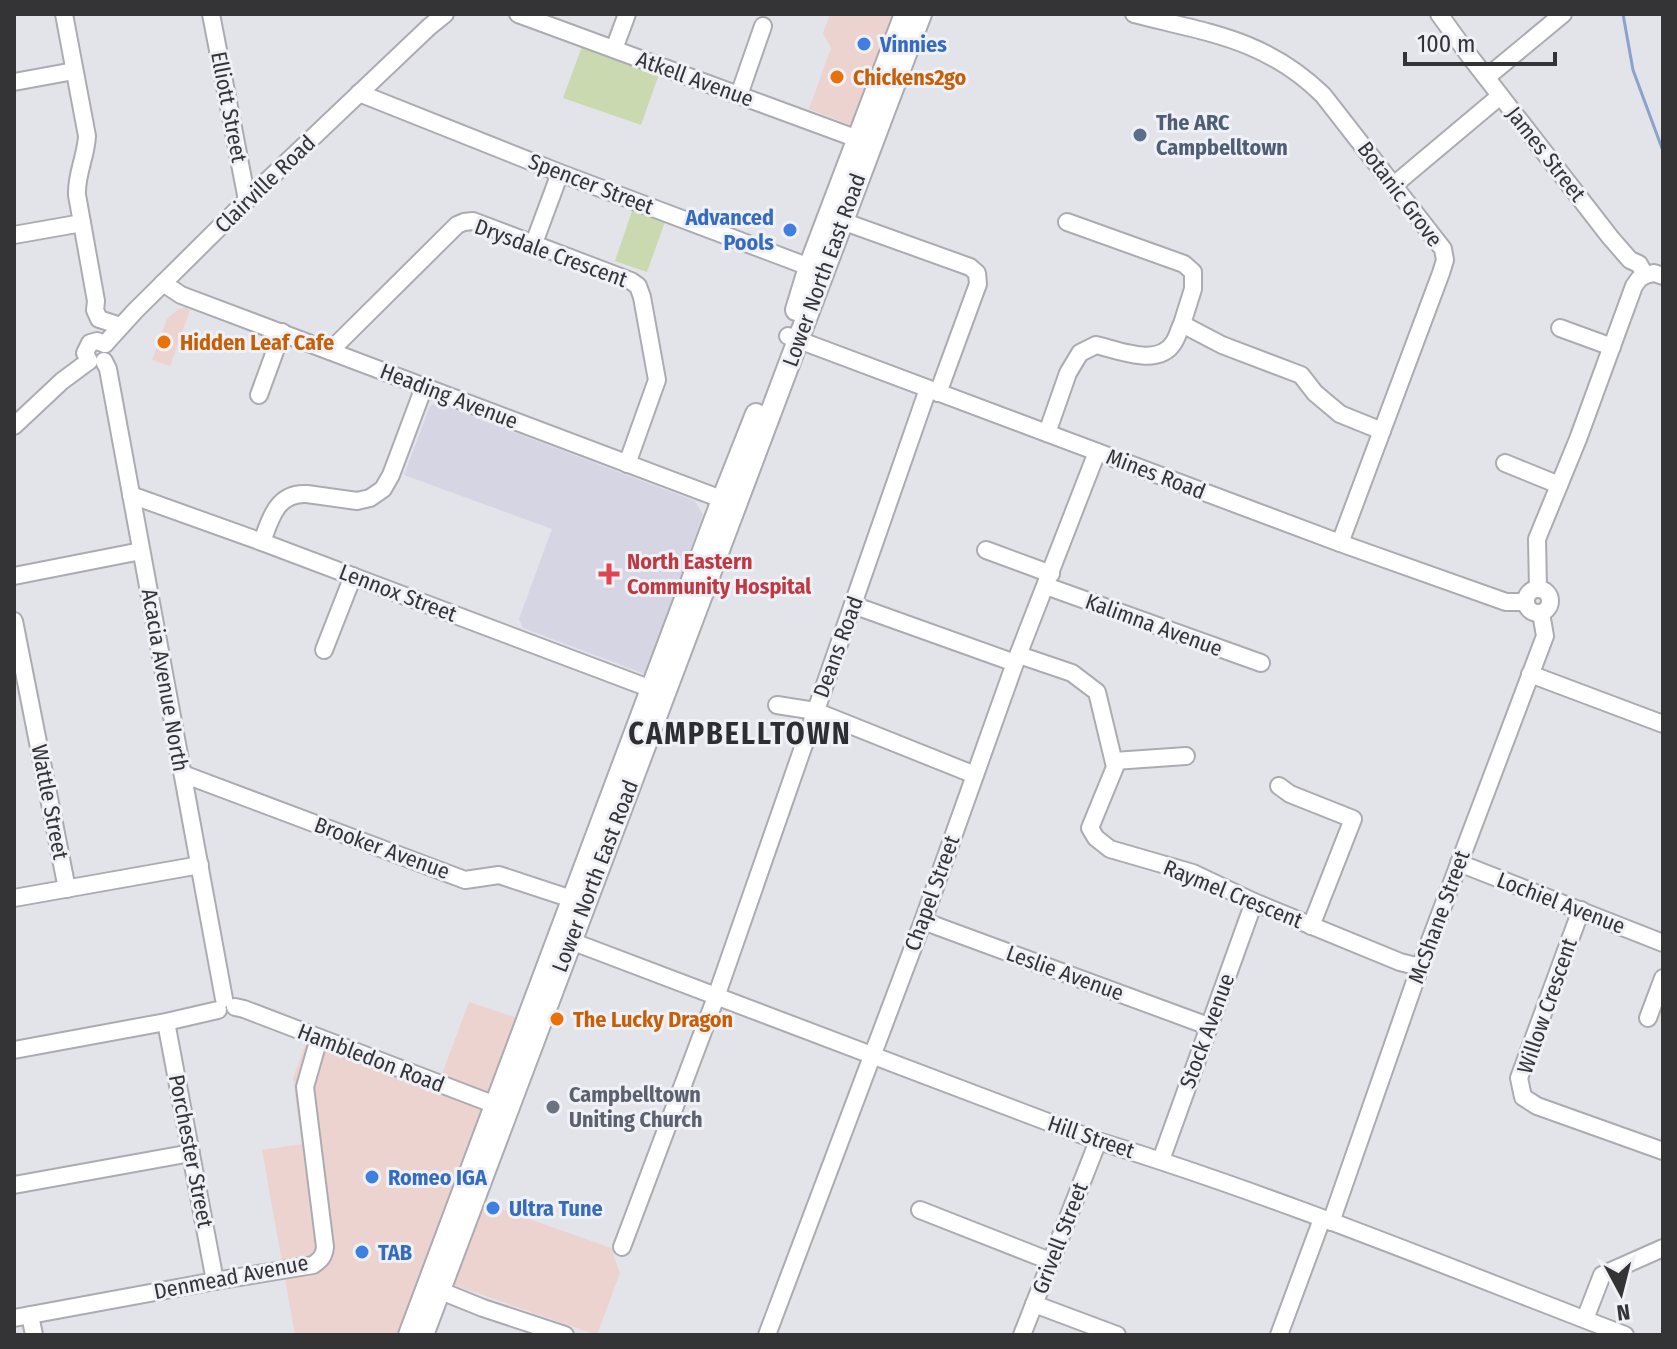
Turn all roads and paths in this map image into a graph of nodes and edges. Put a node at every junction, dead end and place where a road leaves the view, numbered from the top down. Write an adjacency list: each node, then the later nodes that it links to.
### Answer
1 (64, 14): 14 (street)
2 (211, 14): 23 (street, Elliott Street)
3 (445, 14): 11 (street, Clairville Road)
4 (518, 14): 13 (street, Atkell Avenue)
5 (627, 14): 13 (street)
6 (905, 14): 20 (main road, Lower North East Road)
7 (921, 14): 20 (main road, Lower North East Road)
8 (1134, 14): 22 (street, Botanic Grove)
9 (1439, 14): 15 (street, James Street)
10 (1563, 14): 15 (street)
11 (434, 21): 17 (street, Clairville Road)
12 (763, 26): 18 (street)
13 (614, 49): 18 (street, Atkell Avenue)
14 (74, 71): 16 (street); 26 (street)
15 (1487, 77): 19 (street, James Street)
16 (14, 82)
17 (359, 93): 21 (street, Spencer Street); 23 (street, Clairville Road)
18 (739, 95): 20 (street, Atkell Avenue)
19 (1500, 96): 22 (street); 30 (street, James Street)
20 (864, 141): 24 (main road, Lower North East Road); 29 (main road, Lower North East Road)
21 (560, 173): 28 (street); 29 (street, Spencer Street)
22 (1394, 185): 45 (street, Botanic Grove)
23 (247, 200): 32 (street, Clairville Road)
24 (842, 221): 29 (main road, Lower North East Road); 42 (street, Deans Road)
25 (1067, 222): 33 (street)
26 (82, 223): 27 (street); 34 (street)
27 (14, 235)
28 (534, 243): 39 (street, Drysdale Crescent); 49 (street, Drysdale Crescent)
29 (816, 270): 37 (main road, Lower North East Road)
30 (1645, 275): 31 (street); 38 (street)
31 (1663, 276)
32 (163, 283): 34 (street, Clairville Road); 36 (street, Heading Avenue)
33 (1182, 324): 45 (street); 46 (street)
34 (121, 326): 40 (street, Clairville Road)
35 (1560, 328): 38 (street)
36 (282, 332): 39 (street, Heading Avenue); 43 (street)
37 (793, 338): 42 (street, Mines Road); 52 (main road, Lower North East Road)
38 (1612, 347): 50 (street)
39 (330, 351): 41 (street, Heading Avenue)
40 (96, 361): 44 (street); 51 (street, Acacia Avenue North)
41 (424, 387): 49 (street, Heading Avenue); 53 (street)
42 (933, 391): 46 (street, Mines Road); 62 (street, Deans Road)
43 (259, 395)
44 (14, 426)
45 (1382, 431): 54 (street, Botanic Grove)
46 (1047, 433): 47 (street, Mines Road)
47 (1097, 452): 54 (street, Mines Road); 59 (street, Chapel Street)
48 (1505, 463): 50 (street)
49 (627, 464): 52 (street, Heading Avenue)
50 (1559, 485): 60 (street)
51 (131, 495): 53 (street, Lennox Street); 56 (street, Acacia Avenue North)
52 (729, 502): 69 (main road, Lower North East Road)
53 (262, 542): 58 (street, Lennox Street)
54 (1340, 543): 61 (street, Mines Road)
55 (986, 550): 59 (street, Kalimna Avenue)
56 (141, 551): 57 (street); 75 (street, Acacia Avenue North)
57 (14, 576)
58 (353, 576): 65 (street); 69 (street, Lennox Street)
59 (1048, 580): 66 (street, Chapel Street); 67 (street, Kalimna Avenue)
60 (1538, 589): 61 (street); 63 (street)
61 (1526, 602): 63 (street)
62 (853, 605): 66 (street); 71 (street, Deans Road)
63 (1541, 613): 68 (street, McShane Street)
64 (14, 621): 80 (street, Wattle Street)
65 (324, 650)
66 (1017, 659): 74 (street); 76 (street, Chapel Street)
67 (1261, 663)
68 (1530, 674): 72 (street); 78 (street, McShane Street)
69 (658, 691): 82 (main road, Lower North East Road)
70 (777, 705): 71 (street)
71 (815, 711): 76 (street); 91 (street, Deans Road)
72 (1663, 724)
73 (1186, 756): 74 (street)
74 (1114, 761): 83 (street, Raymel Crescent)
75 (183, 774): 79 (street, Acacia Avenue North); 82 (street, Brooker Avenue)
76 (975, 775): 85 (street, Chapel Street)
77 (1279, 786): 86 (street)
78 (1459, 863): 84 (street, Lochiel Avenue); 89 (street, McShane Street)
79 (200, 865): 80 (street); 92 (street, Acacia Avenue North)
80 (67, 889): 81 (street)
81 (14, 898)
82 (578, 901): 87 (main road, Lower North East Road)
83 (1254, 902): 86 (street, Raymel Crescent); 95 (street, Stock Avenue)
84 (1581, 910): 88 (street, Lochiel Avenue); 101 (street, Willow Crescent)
85 (923, 921): 95 (street, Leslie Avenue); 98 (street, Chapel Street)
86 (1311, 926): 89 (street, Raymel Crescent)
87 (564, 938): 91 (street, Hill Street); 99 (main road, Lower North East Road)
88 (1663, 943)
89 (1420, 967): 106 (street, McShane Street)
90 (1663, 978): 93 (street)
91 (716, 997): 98 (street, Hill Street); 107 (street, Deans Road)
92 (226, 1005): 94 (street); 96 (street, Hambledon Road)
93 (1648, 1018)
94 (166, 1022): 97 (street); 102 (street, Porchester Street)
95 (1208, 1026): 103 (street, Stock Avenue)
96 (319, 1038): 99 (street, Hambledon Road); 110 (street, Denmead Avenue)
97 (14, 1050)
98 (872, 1054): 100 (street, Hill Street); 119 (street, Chapel Street)
99 (502, 1108): 111 (main road, Lower North East Road)
100 (1098, 1141): 103 (street, Hill Street); 109 (street, Grivell Street)
101 (1663, 1151)
102 (191, 1153): 104 (street); 110 (street, Porchester Street)
103 (1161, 1160): 106 (street, Hill Street)
104 (14, 1185)
105 (920, 1210): 109 (street)
106 (1327, 1220): 114 (street, Hill Street); 122 (street, McShane Street)
107 (622, 1247)
108 (1663, 1248): 114 (street)
109 (1050, 1261): 112 (street, Grivell Street)
110 (215, 1281): 113 (street, Denmead Avenue)
111 (434, 1289): 116 (main road, Lower North East Road); 117 (main road, Lower North East Road); 118 (street)
112 (1034, 1304): 120 (street, Grivell Street); 121 (street)
113 (22, 1317): 115 (street)
114 (1585, 1319): 123 (street, Hill Street)
115 (34, 1335)
116 (409, 1335)
117 (423, 1335)
118 (565, 1335)
119 (767, 1335)
120 (1022, 1335)
121 (1117, 1335)
122 (1279, 1335)
123 (1625, 1335)

